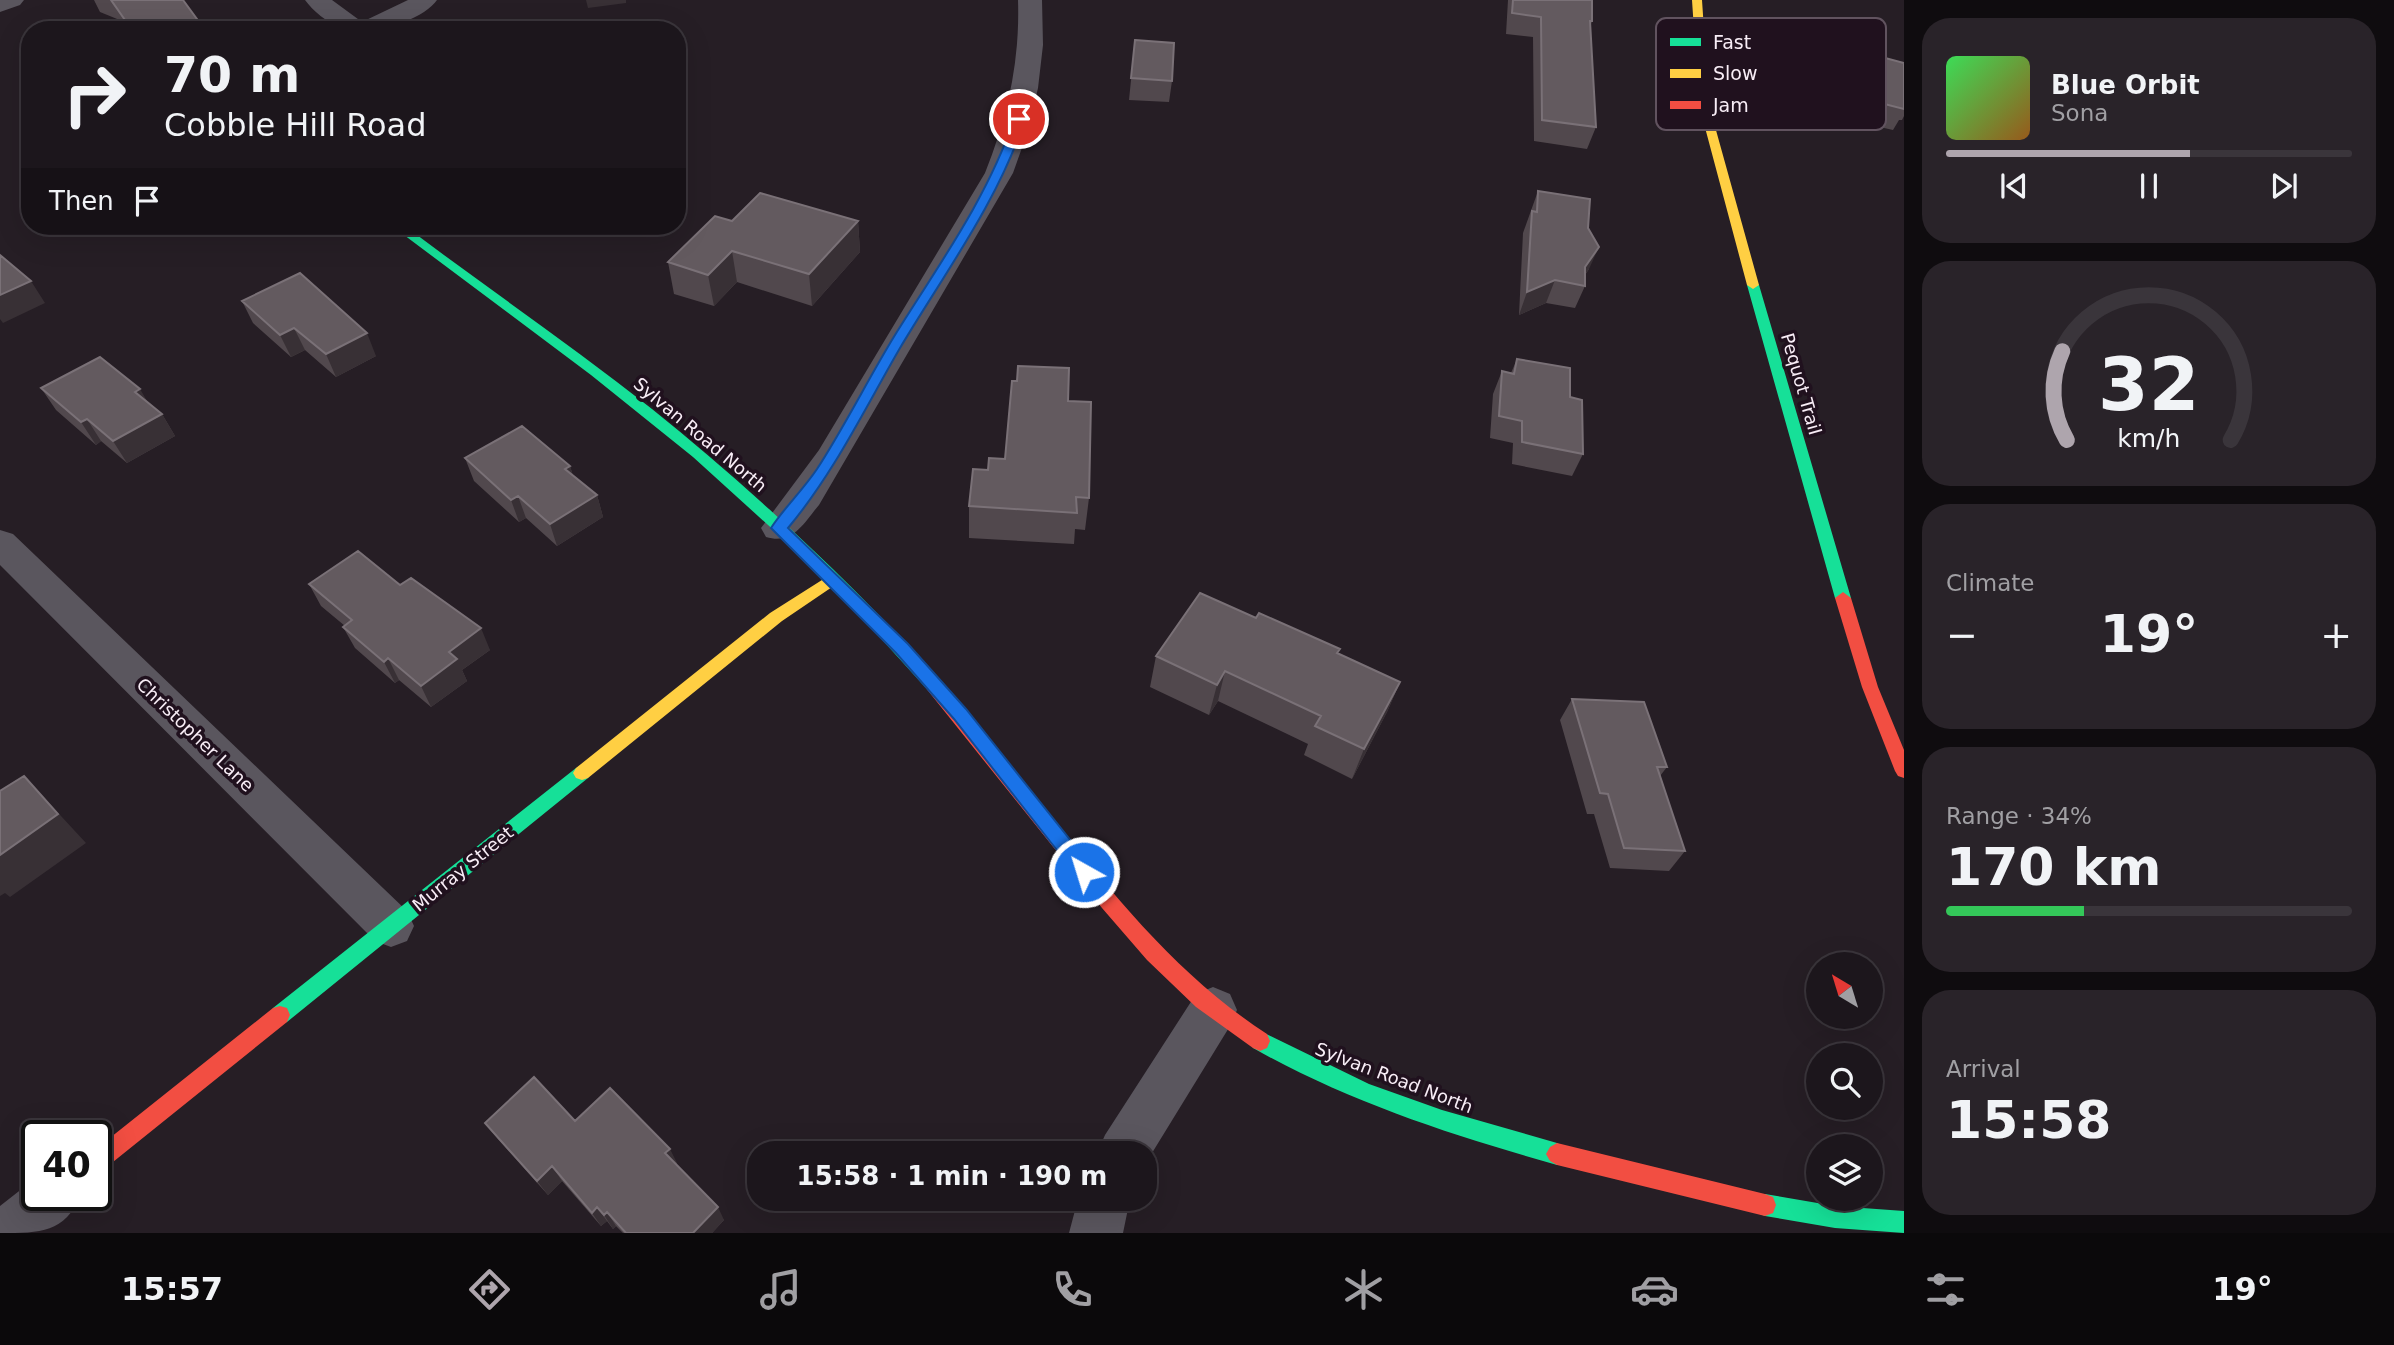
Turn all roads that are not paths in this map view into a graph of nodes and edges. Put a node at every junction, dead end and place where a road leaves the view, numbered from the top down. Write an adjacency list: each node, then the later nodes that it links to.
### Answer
1 (12, 0): 6 (street)
2 (317, 0): 8 (street)
3 (425, 0): 9 (street)
4 (1030, 0): 12 (street)
5 (1697, 0): 7 (street, Pequot Trail)
6 (0, 5)
7 (1698, 18)
8 (345, 21)
9 (386, 21)
10 (1710, 130): 15 (street, Pequot Trail)
11 (410, 235): 12 (street, Sylvan Road North)
12 (779, 528): 14 (street, Sylvan Road North)
13 (0, 543): 16 (street, Christopher Lane)
14 (833, 579): 16 (street, Murray Street); 17 (street, Sylvan Road North)
15 (1904, 771)
16 (391, 926): 19 (street, Murray Street)
17 (1213, 1010): 18 (street); 22 (street, Sylvan Road North)
18 (1131, 1141)
19 (112, 1150)
20 (36, 1211): 23 (street)
21 (1101, 1211): 24 (street)
22 (1904, 1222)
23 (9, 1233)
24 (1096, 1233)

